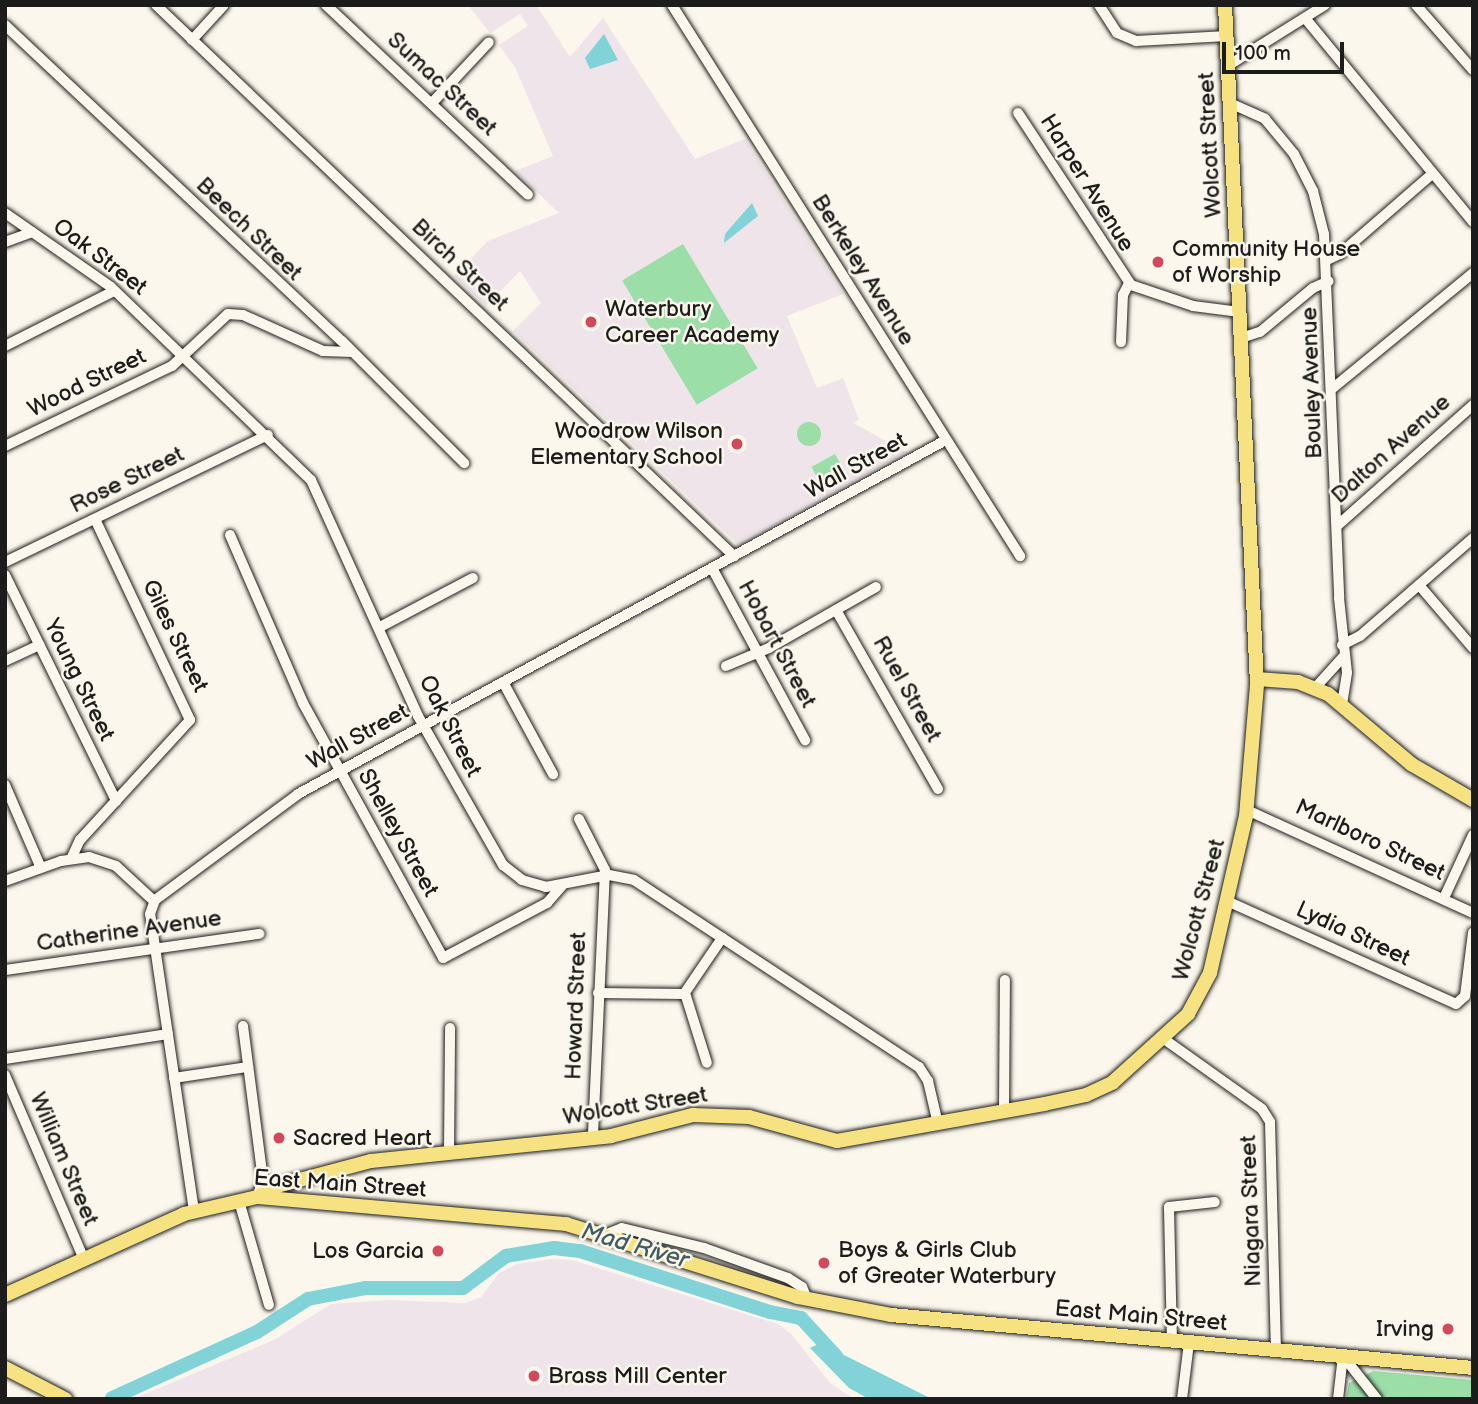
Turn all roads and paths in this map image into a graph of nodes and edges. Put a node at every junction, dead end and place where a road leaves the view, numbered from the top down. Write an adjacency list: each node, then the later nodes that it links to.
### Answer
1 (156, 5): 12 (street, Birch Street)
2 (224, 5): 12 (street)
3 (326, 5): 16 (street, Sumac Street)
4 (672, 5): 39 (street, Berkeley Avenue)
5 (1099, 5): 11 (street)
6 (1225, 5): 11 (main road, Wolcott Street)
7 (1325, 5): 9 (street)
8 (1416, 5): 15 (street)
9 (1305, 18): 14 (street); 19 (street)
10 (5, 25): 34 (street, Beech Street)
11 (1227, 36): 14 (main road, Wolcott Street)
12 (192, 40): 46 (street, Birch Street)
13 (489, 42): 16 (street)
14 (1229, 65): 17 (main road, Wolcott Street)
15 (1473, 70)
16 (432, 103): 20 (street, Sumac Street)
17 (1231, 104): 25 (street, Bouley Avenue); 30 (main road, Wolcott Street)
18 (1018, 113): 28 (street, Harper Avenue)
19 (1432, 174): 22 (street); 25 (street)
20 (528, 195)
21 (5, 213): 23 (street, Oak Street)
22 (1473, 222)
23 (32, 232): 24 (street); 29 (street, Oak Street)
24 (5, 242)
25 (1327, 260): 27 (street, Bouley Avenue)
26 (1473, 273): 36 (street)
27 (1329, 281): 31 (street); 36 (street, Bouley Avenue)
28 (1129, 283): 30 (street, Harper Avenue); 32 (street)
29 (114, 291): 33 (street); 35 (street, Oak Street)
30 (1240, 312): 31 (main road, Wolcott Street)
31 (1241, 338): 63 (main road, Wolcott Street)
32 (1121, 342)
33 (5, 346)
34 (352, 352): 35 (street, Wood Street); 41 (street, Beech Street)
35 (185, 357): 38 (street, Oak Street); 40 (street, Wood Street)
36 (1333, 388): 43 (street, Bouley Avenue)
37 (1473, 405): 43 (street, Dalton Avenue)
38 (268, 435): 42 (street, Rose Street); 55 (street, Oak Street)
39 (946, 440): 46 (street, Wall Street); 47 (street, Berkeley Avenue)
40 (6, 443)
41 (464, 463)
42 (95, 519): 48 (street, Rose Street); 74 (street, Giles Street)
43 (1338, 525): 57 (street, Bouley Avenue)
44 (230, 535): 69 (street, Shelley Street)
45 (1473, 538): 52 (street)
46 (734, 556): 49 (street, Wall Street)
47 (1020, 556)
48 (5, 562)
49 (712, 568): 59 (street, Hobart Street); 64 (street, Wall Street)
50 (5, 575): 56 (street, Young Street)
51 (473, 578): 55 (street)
52 (1419, 585): 57 (street); 58 (street)
53 (876, 587): 54 (street)
54 (836, 610): 59 (street); 72 (street, Ruel Street)
55 (380, 627): 67 (street, Oak Street)
56 (39, 645): 61 (street); 74 (street, Young Street)
57 (1342, 645): 60 (street, Bouley Avenue)
58 (1473, 648)
59 (760, 652): 62 (street); 68 (street, Hobart Street)
60 (1343, 657): 65 (street); 66 (street, Bouley Avenue)
61 (5, 661)
62 (726, 666)
63 (1257, 678): 65 (main road); 75 (main road, Wolcott Street)
64 (503, 682): 67 (street, Wall Street); 70 (street)
65 (1315, 688): 66 (main road)
66 (1342, 703): 73 (main road)
67 (423, 726): 69 (street, Wall Street); 82 (street, Oak Street)
68 (805, 740)
69 (340, 772): 82 (street, Shelley Street); 84 (street, Wall Street)
70 (553, 774)
71 (5, 785): 79 (street)
72 (938, 789)
73 (1473, 800)
74 (116, 801): 78 (street, Giles Street)
75 (1247, 810): 83 (street, Marlboro Street); 85 (main road, Wolcott Street)
76 (579, 820): 80 (street)
77 (1473, 835): 83 (street)
78 (71, 859): 79 (street); 84 (street)
79 (41, 868): 81 (street)
80 (604, 876): 82 (street, Oak Street); 89 (street, Oak Street); 93 (street, Howard Street)
81 (5, 881)
82 (562, 886)
83 (1444, 898): 86 (street, Marlboro Street)
84 (154, 901): 90 (street)
85 (1227, 901): 87 (street, Lydia Street); 98 (main road, Wolcott Street)
86 (1473, 913)
87 (1473, 933)
88 (259, 934): 90 (street, Catherine Avenue)
89 (722, 938): 94 (street); 105 (street, Oak Street)
90 (155, 950): 91 (street, Catherine Avenue); 97 (street)
91 (5, 970)
92 (1005, 979): 104 (street)
93 (598, 993): 94 (street); 106 (street, Howard Street)
94 (685, 993): 100 (street)
95 (243, 1026): 101 (street)
96 (450, 1028): 107 (street)
97 (168, 1034): 99 (street); 103 (street)
98 (1164, 1039): 104 (main road, Wolcott Street); 117 (street, Niagara Street)
99 (5, 1059)
100 (707, 1063)
101 (248, 1067): 103 (street); 108 (street)
102 (5, 1075): 112 (street, William Street)
103 (174, 1078): 111 (street)
104 (1004, 1112): 105 (main road, Wolcott Street)
105 (937, 1124): 106 (main road, Wolcott Street)
106 (593, 1138): 107 (main road, Wolcott Street)
107 (449, 1152): 108 (main road, Wolcott Street)
108 (257, 1197): 109 (main road, East Main Street); 115 (main road, East Main Street)
109 (239, 1201): 111 (main road, East Main Street); 114 (street)
110 (1215, 1202): 115 (street)
111 (194, 1211): 112 (main road, East Main Street)
112 (84, 1259): 113 (main road, East Main Street)
113 (5, 1295)
114 (269, 1304)
115 (1172, 1341): 116 (main road, East Main Street)
116 (1189, 1343): 117 (main road, East Main Street); 122 (street)
117 (1276, 1350): 118 (main road, East Main Street)
118 (1343, 1356): 120 (main road, East Main Street); 123 (street); 124 (street)
119 (5, 1368): 121 (main road)
120 (1473, 1368)
121 (62, 1398)
122 (1182, 1399)
123 (1338, 1399)
124 (1377, 1399)

